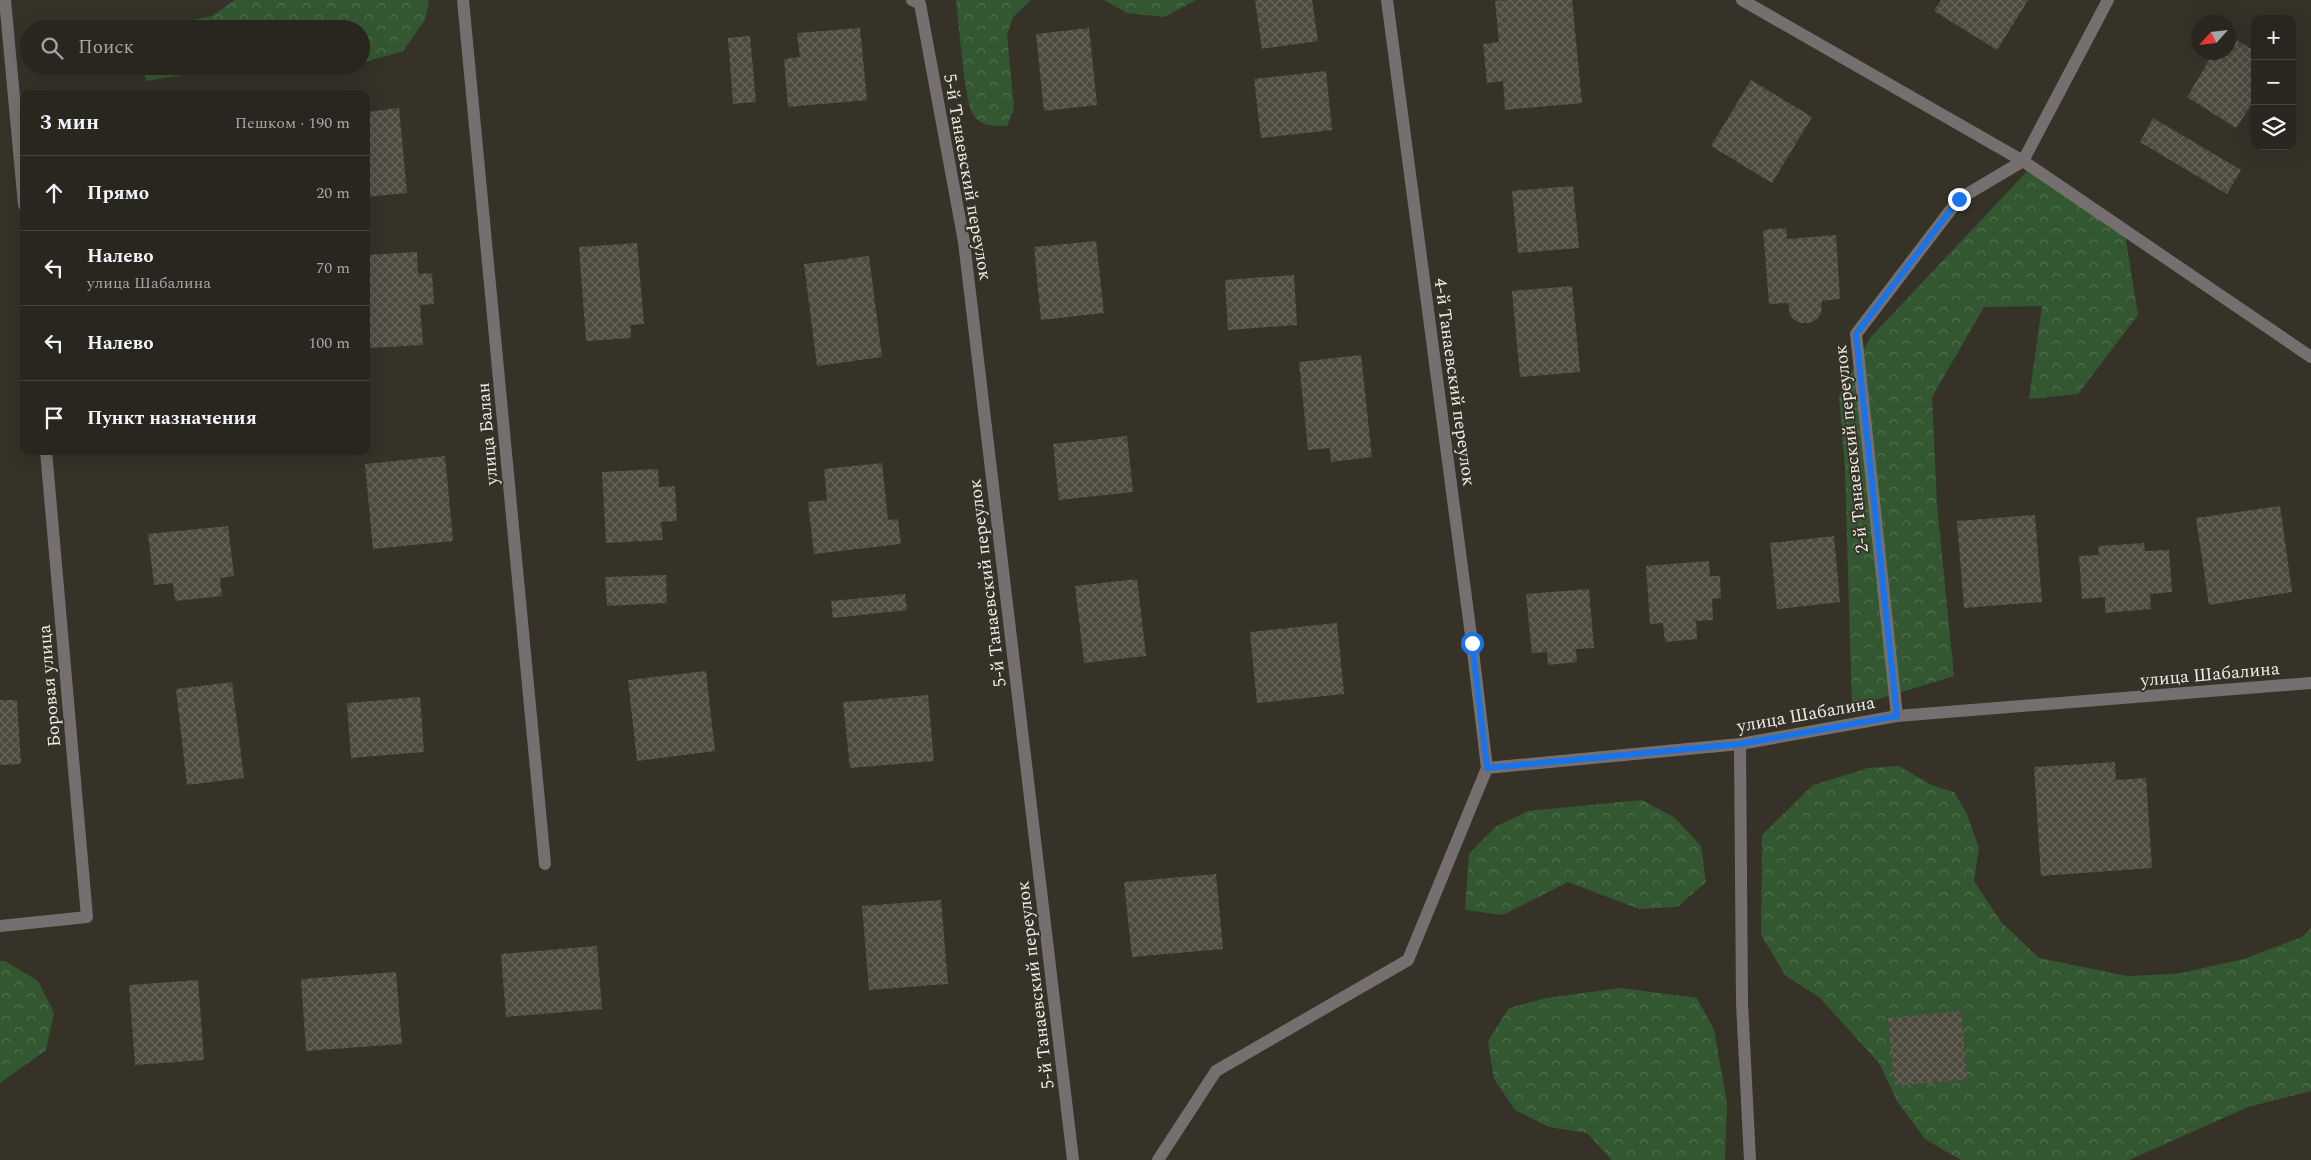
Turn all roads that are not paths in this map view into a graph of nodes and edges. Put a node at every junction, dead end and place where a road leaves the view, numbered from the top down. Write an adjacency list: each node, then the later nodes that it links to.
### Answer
1 (5, 0): 8 (street)
2 (463, 0): 15 (street, улица Балан)
3 (1387, 0): 14 (street, 4-й Танаевский переулок)
4 (1742, 0): 7 (street)
5 (2108, 0): 7 (street)
6 (916, 2): 17 (street, 5-й Танаевский переулок)
7 (2023, 161): 9 (street); 12 (street, 2-й Танаевский переулок)
8 (20, 162)
9 (2311, 356)
10 (46, 455): 16 (street, Боровая улица)
11 (2311, 684): 12 (street, улица Шабалина)
12 (1897, 716): 13 (street, улица Шабалина)
13 (1740, 744): 14 (street, улица Шабалина); 19 (street)
14 (1487, 768): 18 (street)
15 (545, 864)
16 (0, 926)
17 (1073, 1160)
18 (1158, 1160)
19 (1750, 1160)

